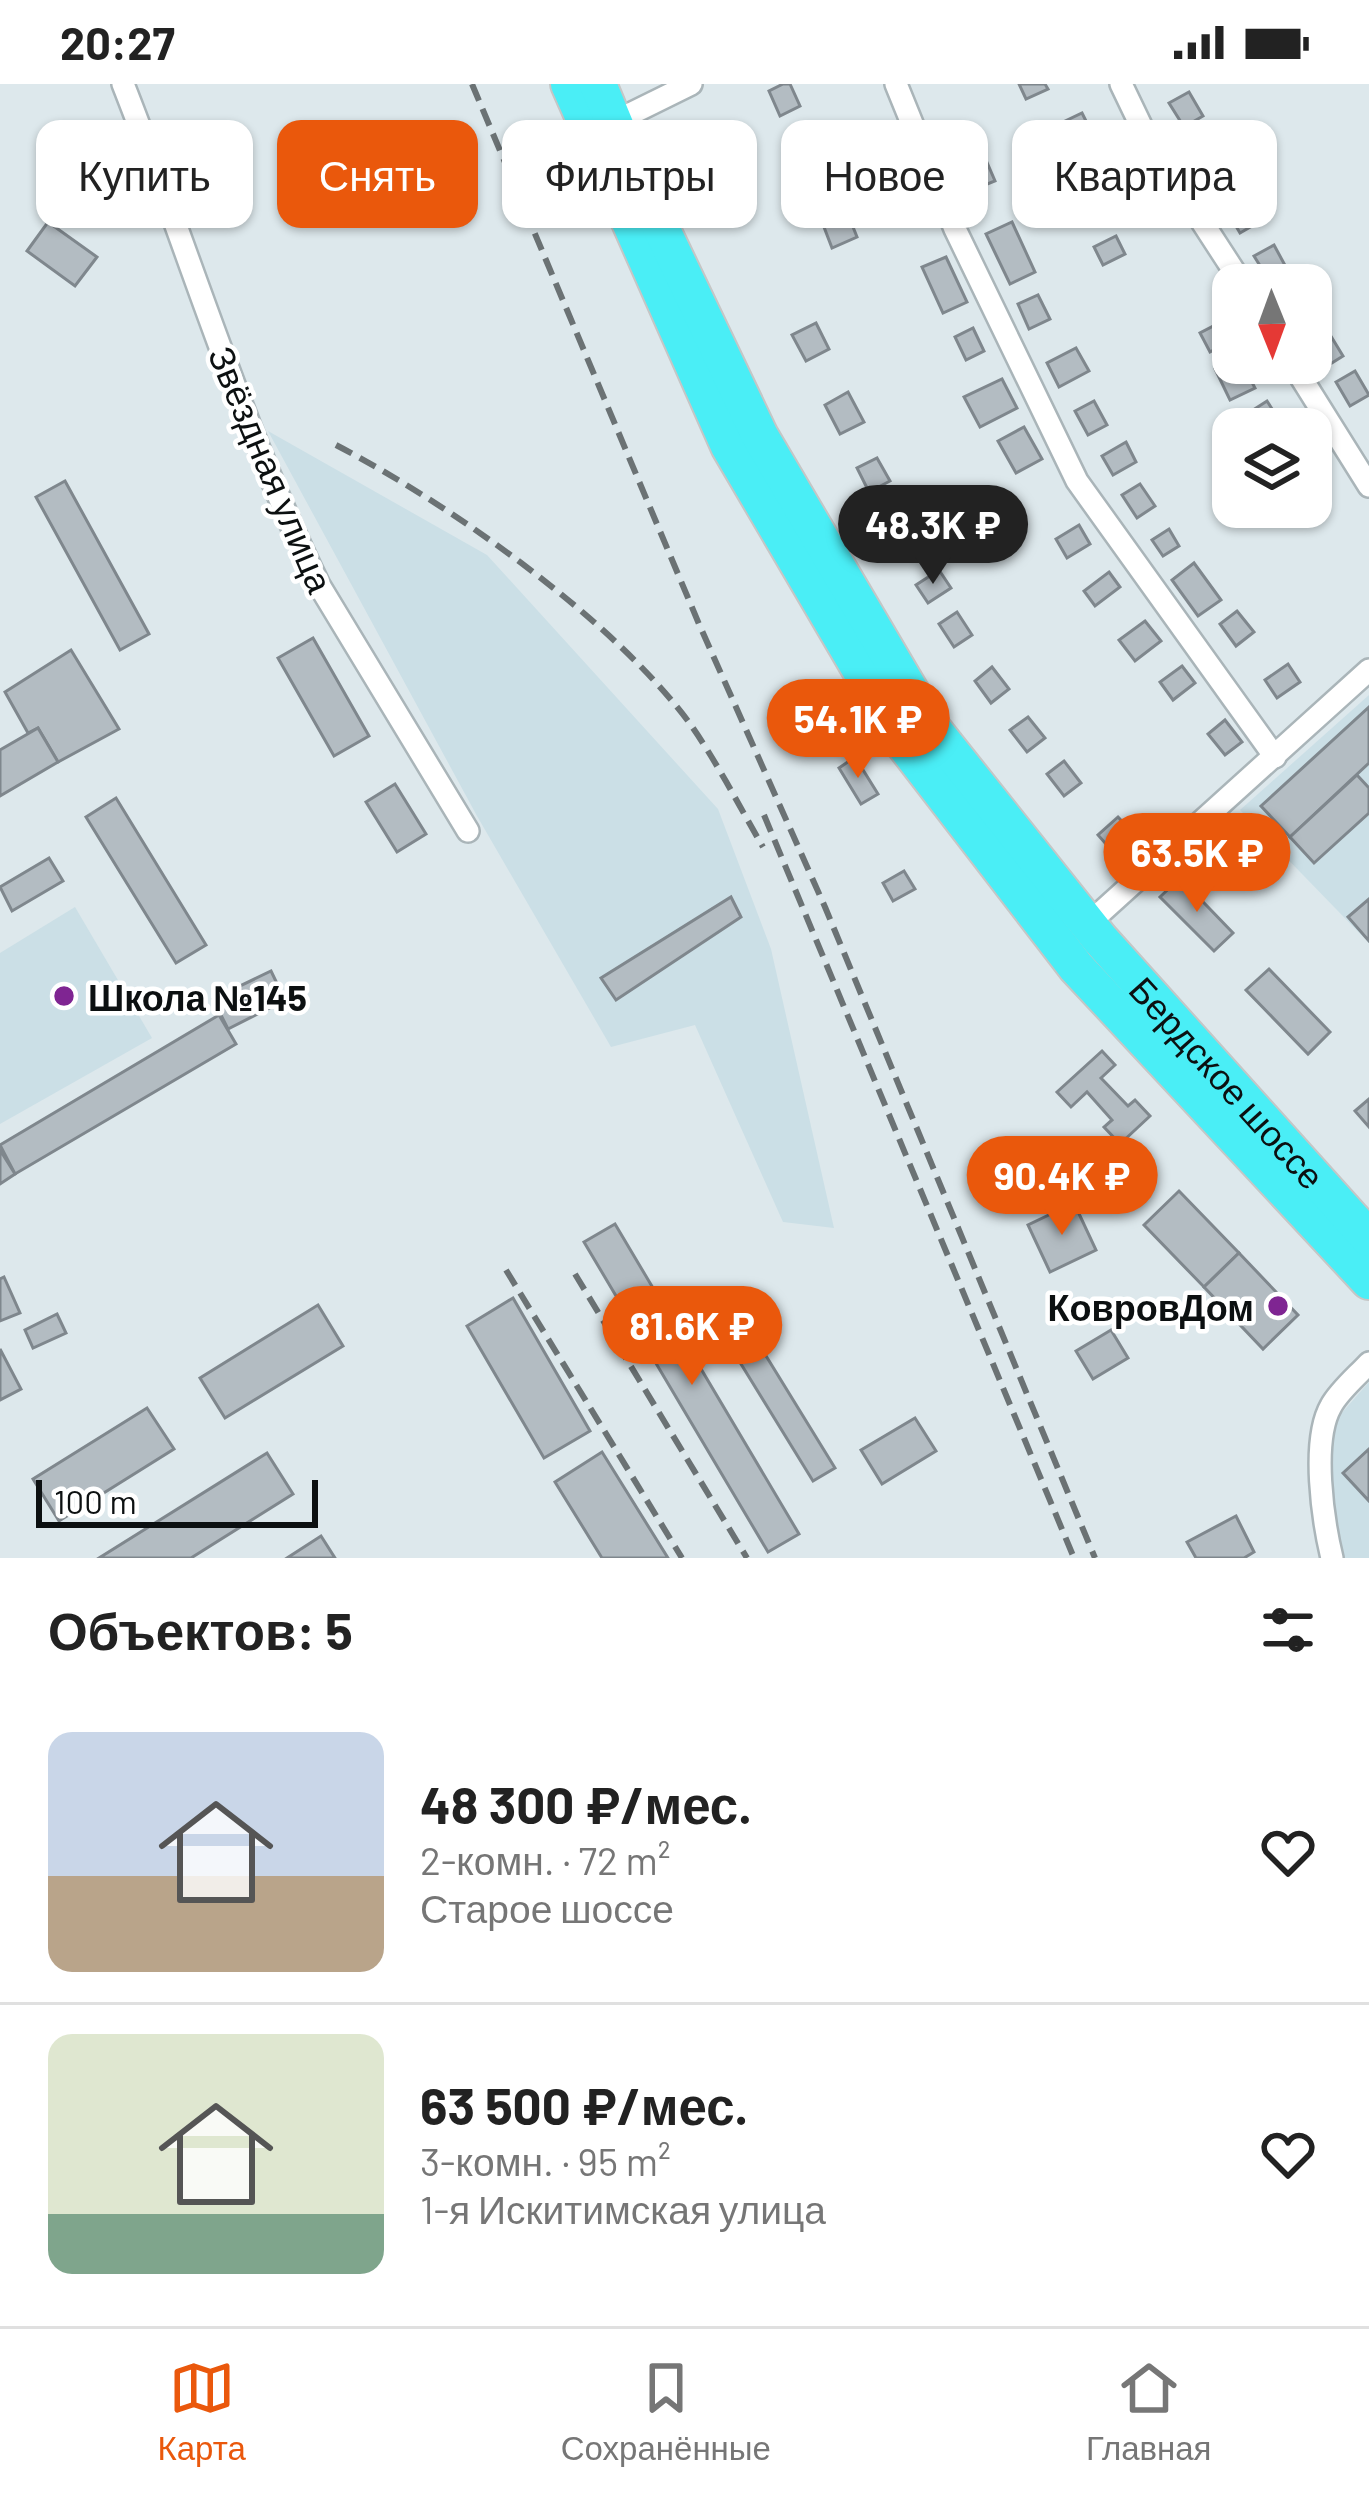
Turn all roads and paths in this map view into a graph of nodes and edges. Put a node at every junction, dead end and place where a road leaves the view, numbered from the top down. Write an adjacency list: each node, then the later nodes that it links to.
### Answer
1 (123, 84): 15 (street, Звёздная улица)
2 (569, 84): 18 (highway, Бердское шоссе)
3 (598, 84): 7 (highway, Бердское шоссе)
4 (691, 84): 8 (street)
5 (896, 84): 14 (street)
6 (1121, 84): 10 (street)
7 (613, 120)
8 (618, 120)
9 (663, 228): 16 (highway, Бердское шоссе)
10 (1229, 264)
11 (1305, 384): 12 (street)
12 (1369, 486)
13 (1369, 670): 14 (street)
14 (1274, 757): 16 (street)
15 (468, 831)
16 (1088, 924): 17 (highway, Бердское шоссе)
17 (1369, 1238)
18 (1369, 1281)
19 (1369, 1363): 20 (street)
20 (1332, 1558)

